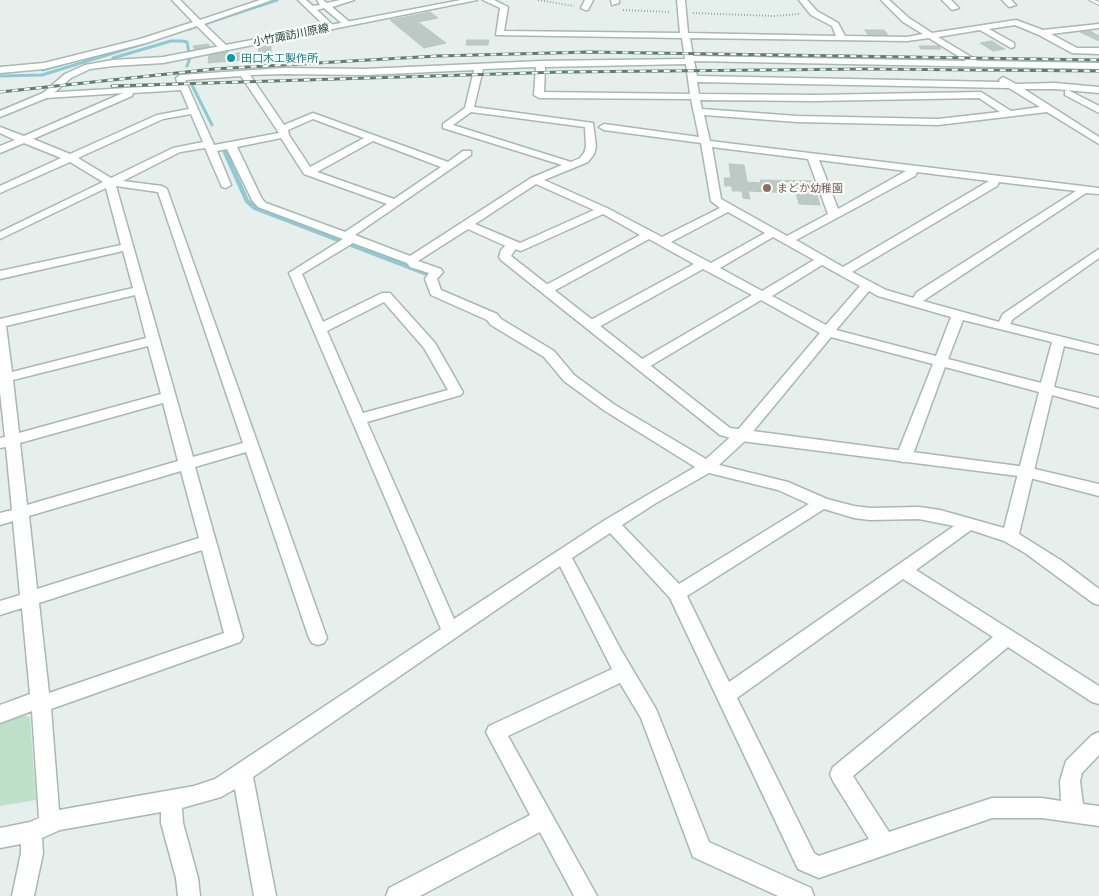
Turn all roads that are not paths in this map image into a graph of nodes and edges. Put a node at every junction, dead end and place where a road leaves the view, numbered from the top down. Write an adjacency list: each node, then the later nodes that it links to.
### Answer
1 (176, 0): 20 (street)
2 (268, 0): 20 (street)
3 (302, 0): 19 (street)
4 (318, 0): 16 (street)
5 (350, 0): 16 (street)
6 (473, 0): 14 (street, 小竹諏訪川原線)
7 (487, 0): 27 (street)
8 (589, 0): 17 (street)
9 (681, 0): 27 (street)
10 (803, 0): 28 (street)
11 (885, 0): 26 (street)
12 (946, 0): 18 (street)
13 (1091, 0): 15 (lane)
14 (460, 1): 21 (street, 小竹諏訪川原線)
15 (1099, 4)
16 (326, 6): 19 (street); 21 (street)
17 (585, 8)
18 (955, 8)
19 (312, 9): 24 (street)
20 (199, 22): 30 (street); 37 (street)
21 (348, 24): 24 (street, 小竹諏訪川原線)
22 (1099, 26): 25 (street)
23 (980, 27): 25 (street); 26 (street); 29 (street)
24 (332, 28): 30 (street, 小竹諏訪川原線)
25 (1042, 33): 31 (street)
26 (929, 34): 28 (street); 34 (street)
27 (685, 36): 28 (street); 32 (street)
28 (842, 39)
29 (1011, 45)
30 (224, 48): 46 (street, 小竹諏訪川原線)
31 (1099, 51)
32 (690, 60): 33 (street); 34 (street); 39 (street)
33 (541, 64): 36 (street); 49 (street)
34 (977, 64): 35 (street); 40 (street)
35 (1099, 66)
36 (479, 67): 38 (street); 50 (street)
37 (0, 70)
38 (244, 73): 41 (street); 59 (street)
39 (694, 79): 40 (street); 48 (street)
40 (1013, 86): 43 (street); 45 (street)
41 (184, 87): 42 (street); 53 (street)
42 (140, 90): 46 (street); 61 (street)
43 (1099, 90)
44 (1068, 93): 45 (street); 47 (street); 52 (street)
45 (1026, 94): 51 (street)
46 (46, 95): 55 (street, 小竹諏訪川原線)
47 (1099, 96)
48 (696, 97): 49 (street); 54 (street); 56 (street)
49 (537, 106): 50 (street); 71 (street)
50 (469, 109): 71 (street)
51 (1050, 109): 56 (street); 63 (street)
52 (1099, 110)
53 (194, 111): 65 (street); 69 (street)
54 (699, 112): 56 (street); 62 (street)
55 (0, 114)
56 (1009, 114)
57 (604, 127): 62 (street)
58 (0, 130): 61 (street)
59 (283, 132): 60 (street); 64 (street); 73 (street)
60 (372, 138): 70 (street); 73 (street)
61 (24, 139): 66 (street); 69 (street)
62 (704, 141): 68 (street); 82 (street)
63 (1099, 141)
64 (231, 146): 65 (street); 89 (street)
65 (210, 147): 76 (street); 77 (street)
66 (0, 150)
67 (466, 153): 70 (street)
68 (812, 155): 72 (street); 84 (street)
69 (70, 158): 76 (street); 79 (street)
70 (448, 166): 81 (street)
71 (571, 166): 75 (street)
72 (912, 168): 74 (street); 84 (street)
73 (308, 172): 81 (street)
74 (996, 178): 78 (street); 98 (street)
75 (535, 180): 83 (street); 85 (street)
76 (110, 182): 88 (street); 93 (street); 123 (street)
77 (226, 185)
78 (1084, 189): 80 (street); 104 (street)
79 (0, 190)
80 (1099, 191)
81 (395, 203): 89 (street)
82 (726, 209): 86 (street); 91 (street)
83 (603, 210): 87 (street); 92 (street)
84 (834, 214): 90 (street)
85 (467, 224): 92 (street); 95 (street)
86 (772, 233): 90 (street); 97 (street)
87 (648, 235): 91 (street); 101 (street)
88 (0, 236)
89 (347, 240): 95 (street); 109 (street)
90 (786, 240): 96 (street)
91 (662, 242): 97 (street)
92 (512, 245): 101 (street)
93 (126, 247): 99 (street); 102 (street)
94 (1099, 253): 108 (street)
95 (411, 260): 126 (street)
96 (822, 260): 98 (street); 103 (street)
97 (707, 266): 103 (street); 107 (street)
98 (843, 272): 100 (street)
99 (0, 274)
100 (867, 285): 104 (street); 110 (street)
101 (548, 290): 107 (street)
102 (138, 291): 106 (street); 112 (street)
103 (762, 296): 110 (street); 115 (street)
104 (915, 303): 105 (street)
105 (958, 315): 108 (street); 114 (street)
106 (0, 325): 116 (street)
107 (592, 326): 115 (street)
108 (1002, 327): 111 (street)
109 (320, 329): 120 (street); 120 (street)
110 (829, 332): 114 (street); 121 (street)
111 (1059, 340): 113 (street); 117 (street)
112 (152, 341): 116 (street); 118 (street)
113 (1098, 349)
114 (941, 361): 117 (street); 124 (street)
115 (642, 365): 121 (street)
116 (3, 378): 122 (street)
117 (1048, 389): 119 (street); 127 (street)
118 (168, 397): 122 (street); 125 (street)
119 (1099, 403)
120 (359, 419): 142 (street)
121 (741, 436): 124 (street); 126 (street)
122 (6, 441): 130 (street)
123 (252, 445): 125 (street); 144 (street)
124 (904, 457): 127 (street)
125 (185, 465): 130 (street); 135 (street)
126 (707, 467): 129 (street); 133 (street)
127 (1026, 472): 128 (street); 134 (street)
128 (1099, 490)
129 (822, 502): 132 (street); 138 (street)
130 (20, 513): 131 (street); 140 (street)
131 (0, 519)
132 (969, 523): 134 (street); 137 (street)
133 (611, 524): 136 (street); 138 (street)
134 (1010, 537): 139 (street)
135 (207, 542): 140 (street); 148 (street)
136 (563, 556): 142 (street); 145 (street)
137 (903, 570): 143 (street); 146 (street)
138 (677, 594): 146 (street)
139 (1099, 598)
140 (28, 600): 141 (street); 148 (street)
141 (0, 608)
142 (451, 632): 151 (street)
143 (1007, 636): 147 (street); 158 (street)
144 (318, 638)
145 (624, 672): 155 (street); 164 (street)
146 (725, 696): 158 (street)
147 (1099, 696)
148 (41, 702): 149 (street); 156 (street)
149 (0, 714)
150 (1099, 741): 153 (street)
151 (242, 773): 152 (street); 161 (street)
152 (171, 800): 156 (street); 160 (street)
153 (1073, 812): 154 (street); 158 (street)
154 (1099, 816)
155 (544, 818): 162 (street); 163 (street)
156 (41, 828): 157 (street); 159 (street)
157 (0, 838)
158 (885, 844)
159 (23, 896)
160 (189, 896)
161 (265, 896)
162 (396, 896)
163 (586, 896)
164 (803, 896)

